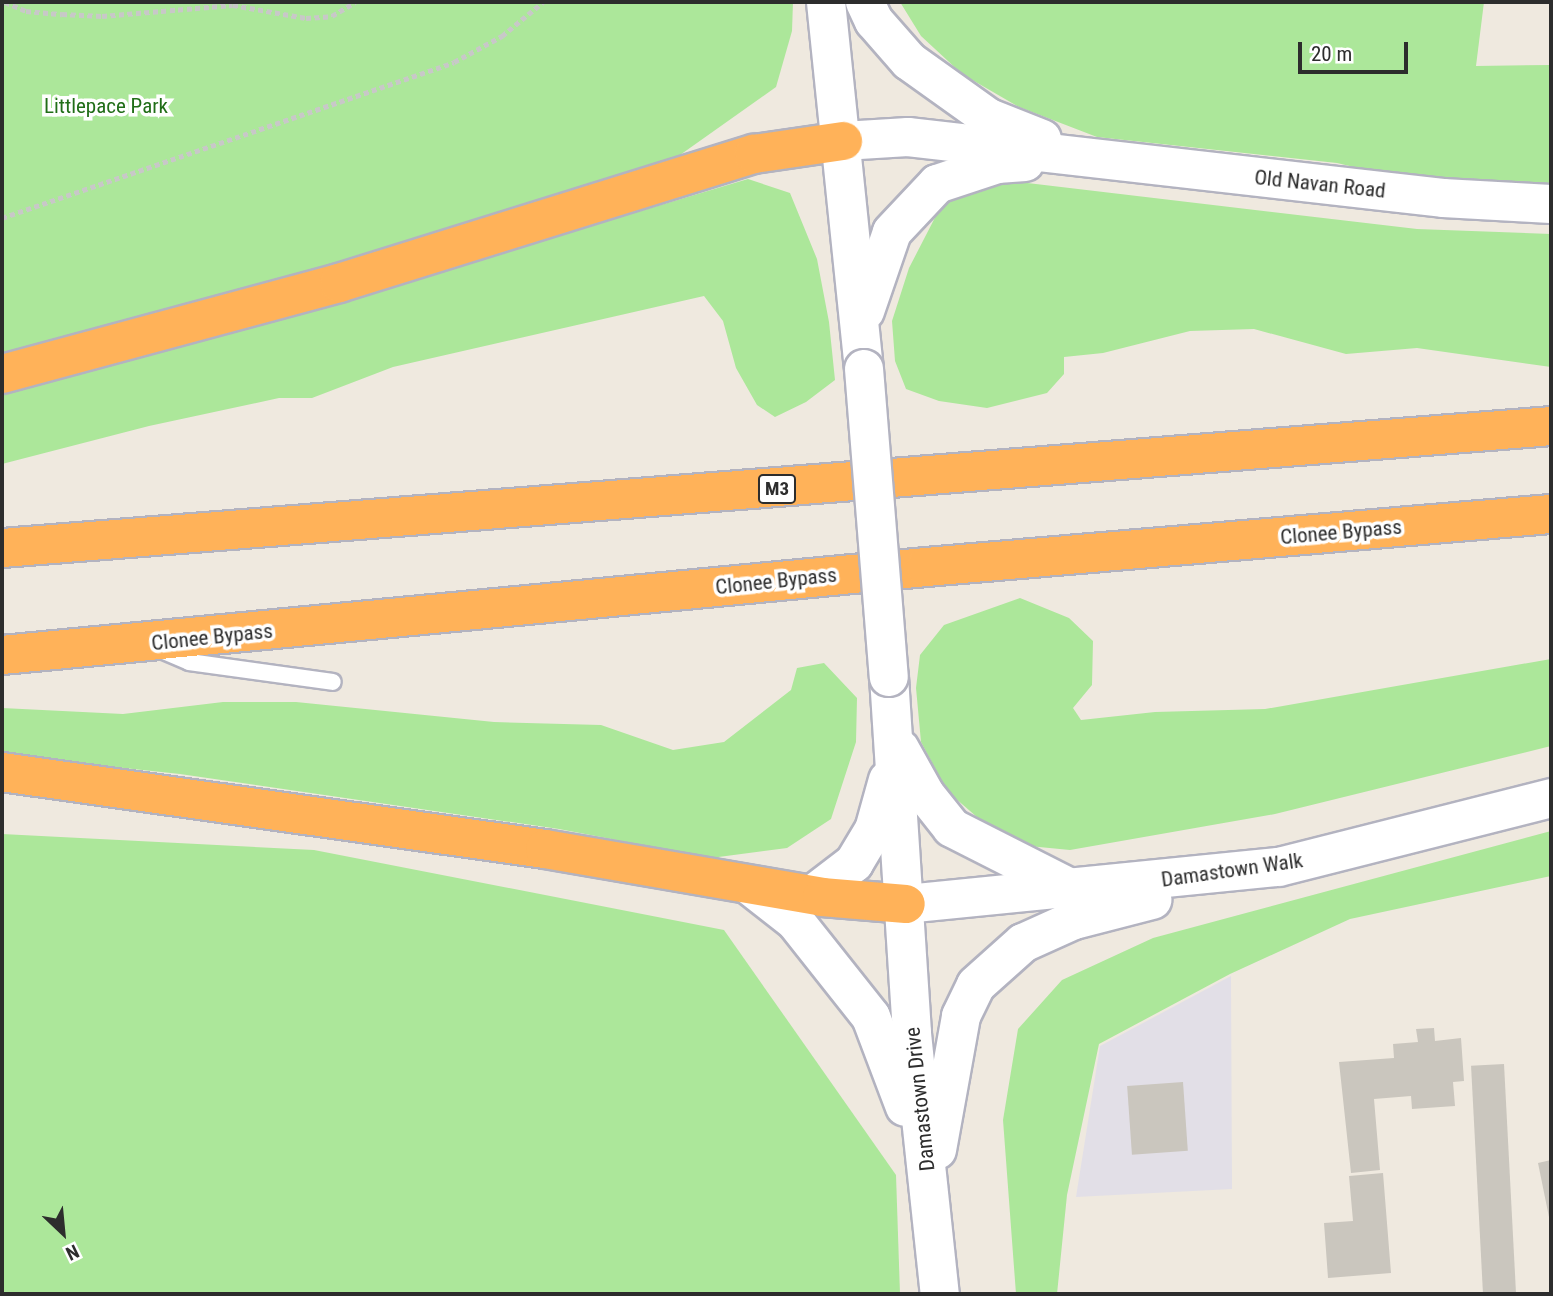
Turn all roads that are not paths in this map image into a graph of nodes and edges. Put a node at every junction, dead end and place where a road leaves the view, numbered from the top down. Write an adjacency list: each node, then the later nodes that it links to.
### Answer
1 (826, 2): 3 (main road, Damastown Drive)
2 (865, 2): 4 (main road, Old Navan Road)
3 (843, 141): 4 (main road, Old Navan Road); 6 (main road, Damastown Drive); 7 (highway)
4 (1090, 158): 5 (main road, Old Navan Road); 6 (main road)
5 (1551, 204)
6 (861, 324): 14 (main road, Damastown Drive, bridge)
7 (2, 374)
8 (1551, 426): 10 (highway, M3)
9 (1551, 514): 11 (highway, Clonee Bypass)
10 (2, 548)
11 (145, 643): 12 (highway, Clonee Bypass); 13 (lane)
12 (2, 655)
13 (333, 682)
14 (894, 744): 19 (main road); 20 (main road); 21 (main road, Damastown Drive)
15 (2, 772): 18 (highway)
16 (1551, 797): 17 (main road, Damastown Walk)
17 (1279, 867): 19 (main road, Damastown Walk); 22 (main road)
18 (749, 885): 20 (highway); 22 (main road)
19 (1072, 890): 21 (main road, Damastown Walk)
20 (812, 895): 21 (highway)
21 (906, 904): 22 (main road, Damastown Drive)
22 (929, 1193): 23 (main road, Damastown Drive)
23 (940, 1294)

